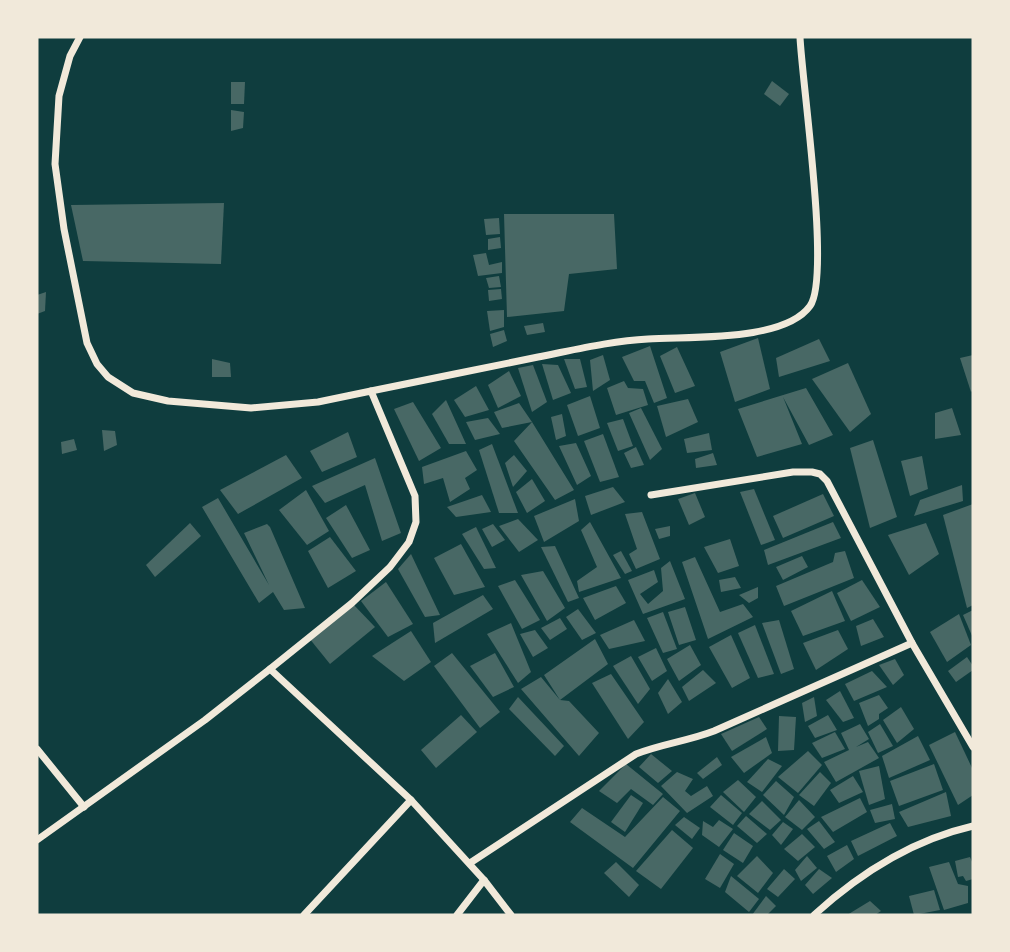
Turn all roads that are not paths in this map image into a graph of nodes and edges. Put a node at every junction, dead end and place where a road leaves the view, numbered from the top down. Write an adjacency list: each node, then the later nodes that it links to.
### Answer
1 (80, 37): 3 (street)
2 (800, 37): 3 (street)
3 (371, 391): 6 (street)
4 (651, 495): 5 (street)
5 (912, 643): 7 (street); 13 (street)
6 (270, 669): 9 (street); 10 (street)
7 (973, 747)
8 (37, 749): 10 (street)
9 (411, 800): 13 (street); 15 (street)
10 (84, 807): 12 (street)
11 (973, 826): 18 (street)
12 (37, 840)
13 (470, 863): 14 (street)
14 (484, 880): 16 (street); 17 (street)
15 (304, 915)
16 (457, 915)
17 (511, 915)
18 (814, 915)

